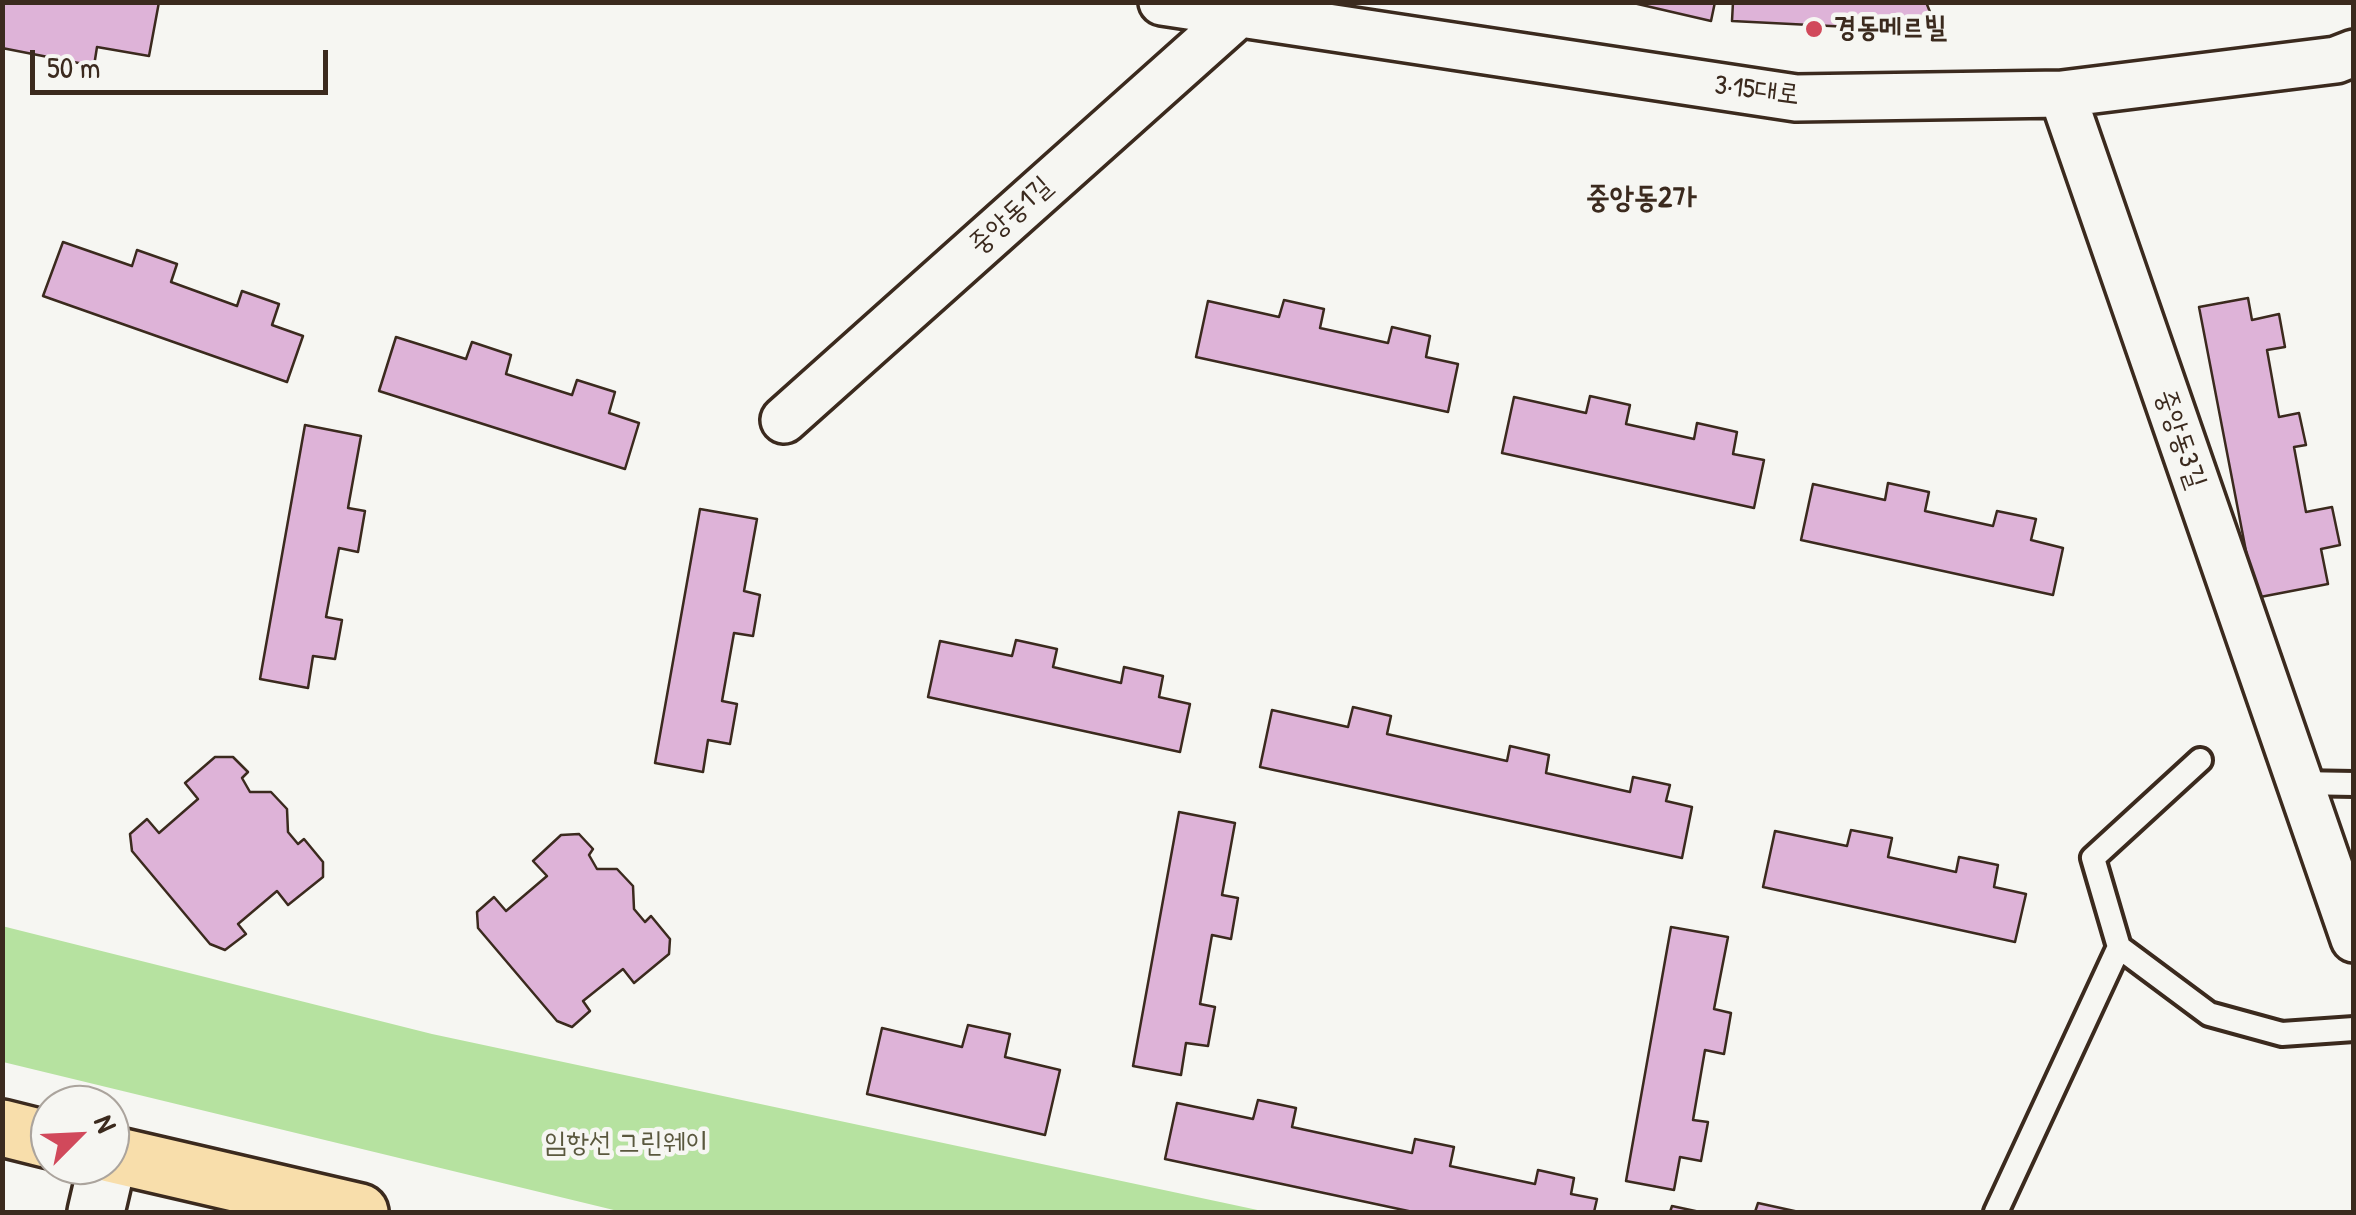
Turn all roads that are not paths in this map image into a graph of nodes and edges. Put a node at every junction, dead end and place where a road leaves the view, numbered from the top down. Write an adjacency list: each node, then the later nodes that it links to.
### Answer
1 (1162, 2): 2 (street, 3·15대로)
2 (1245, 8): 4 (street, 3·15대로); 5 (street, 중앙동1길)
3 (2354, 53): 4 (street, 3·15대로)
4 (2062, 94): 7 (street, 중앙동3길)
5 (784, 420)
6 (2200, 760): 10 (lane)
7 (2298, 783): 8 (lane); 9 (street, 중앙동3길)
8 (2354, 784)
9 (2354, 939)
10 (2119, 947): 11 (lane); 18 (lane)
11 (2354, 1029)
12 (2, 1128): 13 (main road)
13 (30, 1135)
14 (130, 1159): 17 (main road)
15 (102, 1185): 16 (main road)
16 (96, 1212)
17 (360, 1212)
18 (1996, 1212)

